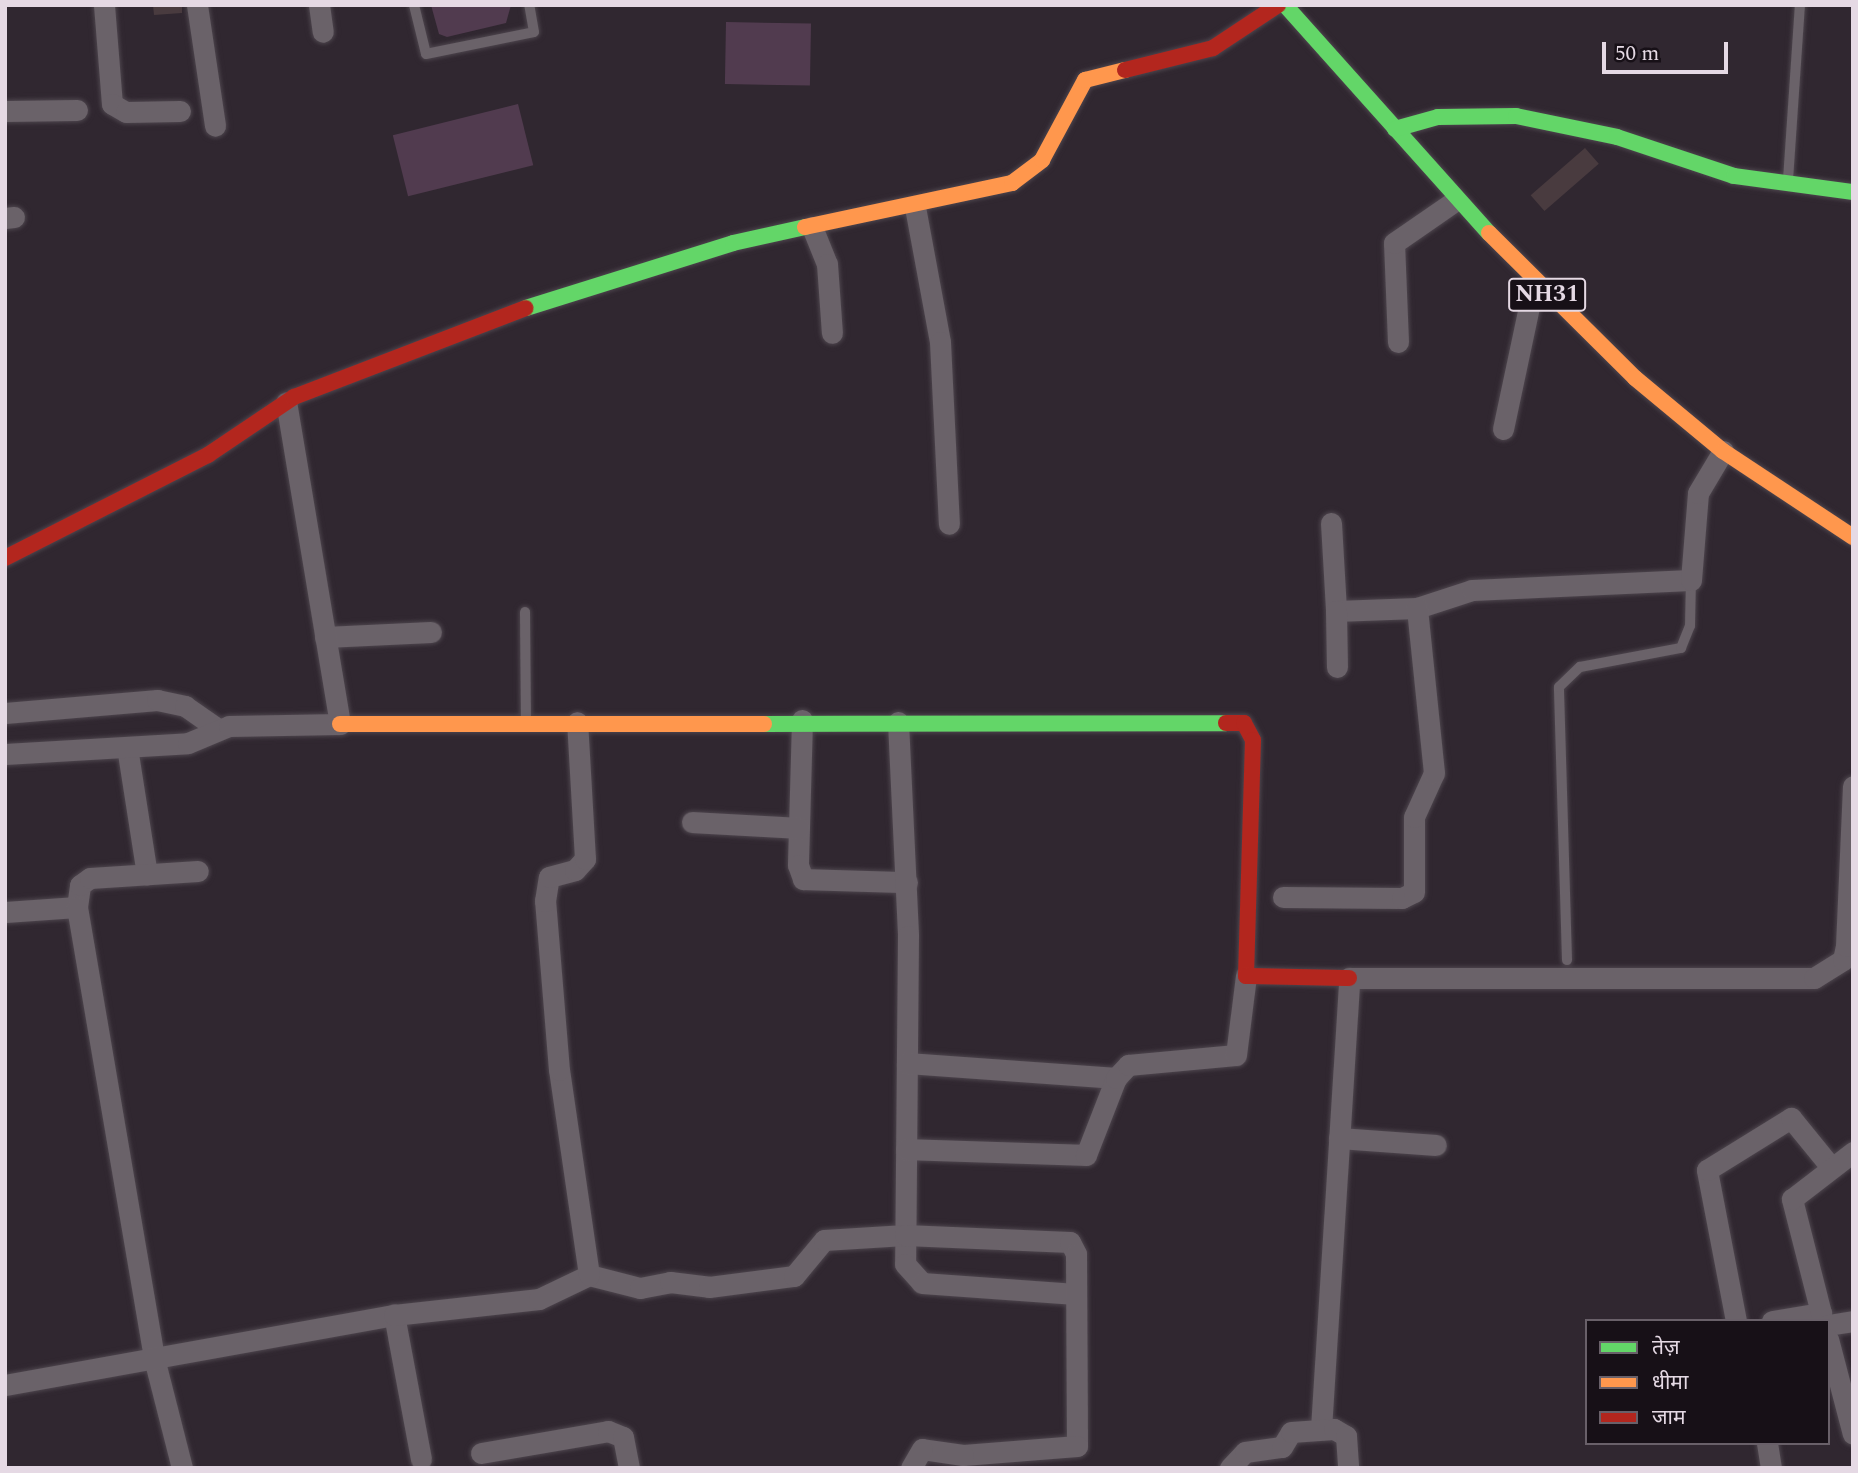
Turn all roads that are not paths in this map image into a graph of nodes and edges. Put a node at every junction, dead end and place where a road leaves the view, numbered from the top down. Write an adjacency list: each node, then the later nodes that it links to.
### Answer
1 (104, 5): 12 (street)
2 (197, 5): 13 (street)
3 (319, 5): 9 (street)
4 (414, 5): 5 (lane)
5 (529, 5)
6 (1278, 5): 18 (main road)
7 (1285, 5): 14 (main road, NH31)
8 (1800, 5): 15 (lane)
9 (323, 32)
10 (77, 110): 11 (street)
11 (5, 111)
12 (180, 111)
13 (215, 126)
14 (1395, 130): 15 (main road); 17 (main road, NH31)
15 (1787, 183): 16 (main road)
16 (1853, 192)
17 (1456, 200): 20 (main road, NH31); 22 (street)
18 (915, 206): 19 (main road); 27 (street)
19 (812, 227): 21 (street); 23 (main road)
20 (1534, 283): 24 (street); 25 (main road, NH31)
21 (832, 332)
22 (1398, 342)
23 (286, 403): 29 (main road); 35 (street)
24 (1503, 429)
25 (1723, 451): 28 (main road, NH31); 30 (street)
26 (1331, 523): 32 (street)
27 (949, 524)
28 (1853, 537)
29 (5, 558)
30 (1691, 580): 31 (street); 55 (lane)
31 (1417, 607): 32 (street); 52 (street)
32 (1336, 611): 36 (street)
33 (525, 612): 39 (lane)
34 (431, 632): 35 (street)
35 (325, 638): 42 (street)
36 (1337, 667)
37 (5, 713): 43 (street)
38 (802, 720): 40 (main road); 41 (main road); 48 (street)
39 (526, 722): 40 (main road); 42 (main road)
40 (577, 722): 67 (street)
41 (898, 722): 51 (street); 57 (main road)
42 (340, 724): 43 (street)
43 (218, 729): 44 (street)
44 (127, 747): 45 (street); 50 (street)
45 (5, 754)
46 (1853, 786): 56 (street)
47 (692, 822): 48 (street)
48 (799, 828): 51 (street)
49 (198, 871): 50 (street)
50 (147, 874): 53 (street)
51 (906, 882): 59 (street)
52 (1283, 897)
53 (77, 907): 54 (street); 75 (street)
54 (5, 912)
55 (1567, 960)
56 (1848, 965): 58 (street)
57 (1246, 976): 58 (main road); 60 (street)
58 (1349, 978): 61 (street)
59 (907, 1063): 60 (street); 63 (street)
60 (1116, 1078): 63 (street)
61 (1339, 1138): 62 (street); 77 (street)
62 (1436, 1145)
63 (906, 1149): 66 (street)
64 (1853, 1152): 65 (street)
65 (1831, 1167): 70 (street); 71 (street)
66 (905, 1235): 67 (street); 68 (street); 68 (street)
67 (589, 1275): 69 (street)
68 (1076, 1294): 84 (street)
69 (394, 1315): 75 (street); 81 (street)
70 (1736, 1319)
71 (1824, 1319)
72 (1830, 1320): 73 (street)
73 (1853, 1321)
74 (1830, 1347): 78 (street)
75 (155, 1362): 76 (street); 82 (street)
76 (5, 1385)
77 (1321, 1429): 85 (street); 86 (street)
78 (1853, 1434)
79 (1767, 1445): 87 (street)
80 (481, 1453): 83 (street)
81 (421, 1459)
82 (182, 1468)
83 (629, 1468)
84 (911, 1468)
85 (1230, 1468)
86 (1348, 1468)
87 (1771, 1468)

